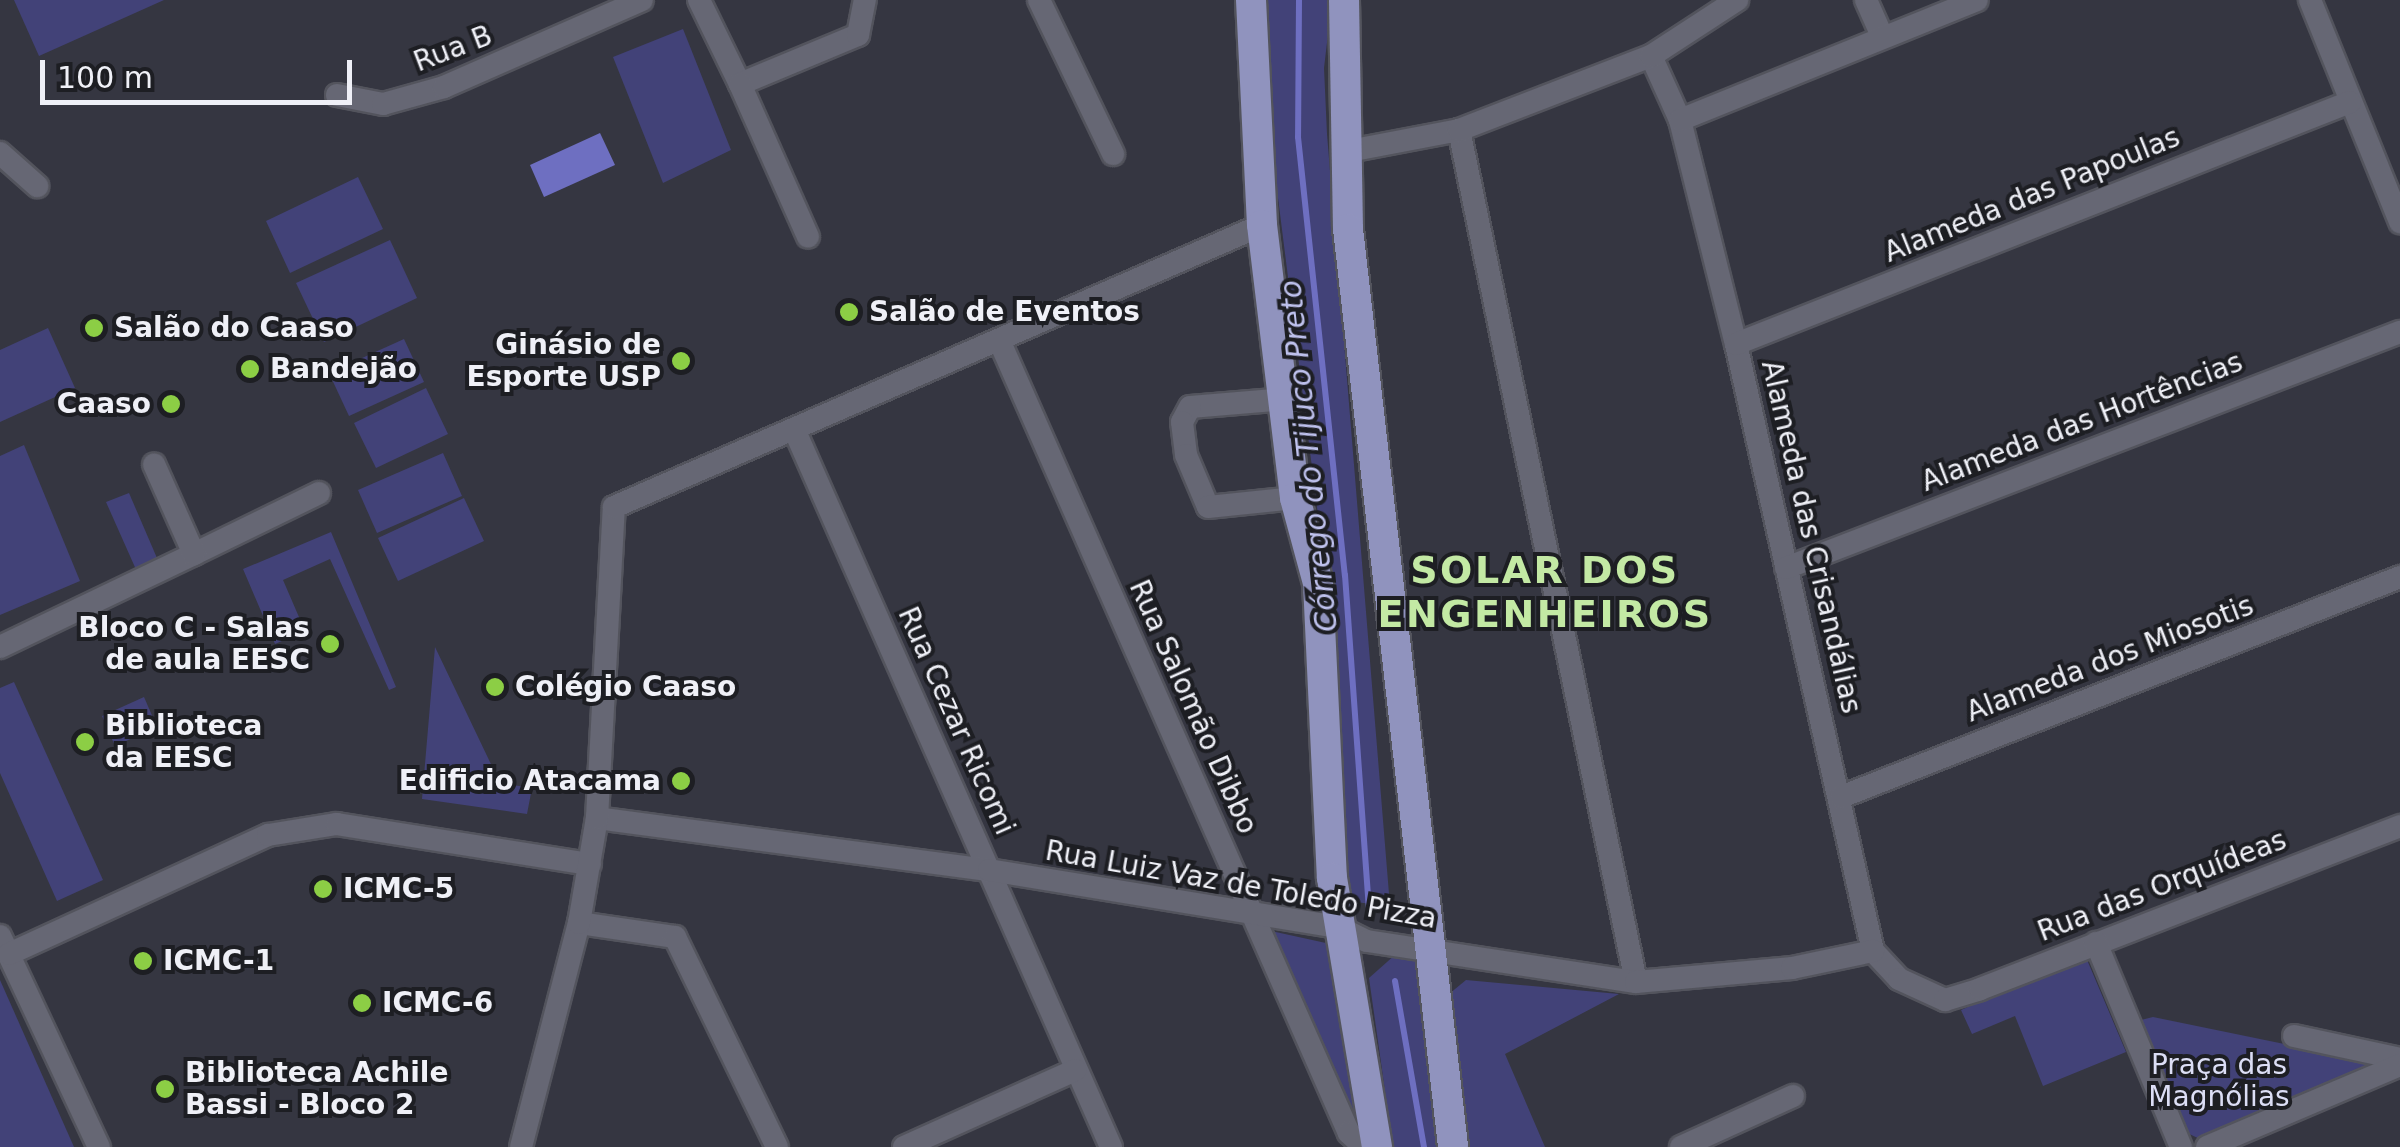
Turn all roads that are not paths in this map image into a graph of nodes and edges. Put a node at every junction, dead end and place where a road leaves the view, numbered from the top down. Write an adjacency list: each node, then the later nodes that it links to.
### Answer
1 (642, 0): 14 (street, Rua B)
2 (699, 0): 13 (street)
3 (866, 0): 13 (street)
4 (1039, 0): 20 (street)
5 (1251, 0): 23 (main road)
6 (1344, 0): 18 (main road)
7 (1737, 0): 12 (street)
8 (1866, 0): 11 (street)
9 (1977, 0): 11 (street)
10 (2310, 0): 15 (street)
11 (1882, 36): 16 (street)
12 (1651, 56): 16 (street, Alameda das Crisandálias); 17 (street)
13 (740, 84): 24 (street)
14 (336, 95)
15 (2350, 102): 22 (street); 27 (street, Alameda das Papoulas)
16 (1680, 120): 27 (street, Alameda das Crisandálias)
17 (1459, 130): 18 (street); 49 (street)
18 (1344, 152): 47 (main road)
19 (0, 153): 21 (street)
20 (1113, 154)
21 (37, 186)
22 (2400, 222)
23 (1262, 225): 26 (street); 28 (main road)
24 (808, 237)
25 (2400, 332): 34 (street, Alameda das Hortências)
26 (999, 340): 29 (street); 42 (street, Rua Salomão Dibbo)
27 (1736, 344): 34 (street, Alameda das Crisandálias)
28 (1286, 399): 32 (main road); 32 (street)
29 (794, 428): 38 (street); 41 (street, Rua Cezar Ricomi)
30 (154, 464): 33 (street)
31 (319, 493): 33 (street)
32 (1296, 498): 44 (main road)
33 (194, 554): 36 (street)
34 (1786, 568): 37 (street, Alameda das Crisandálias)
35 (2400, 577): 37 (street, Alameda dos Miosotis)
36 (0, 647)
37 (1841, 797): 48 (street, Alameda das Crisandálias)
38 (598, 818): 40 (street); 41 (street, Rua Luiz Vaz de Toledo Pizza)
39 (2400, 826): 45 (street, Rua das Orquídeas)
40 (590, 864): 43 (street); 46 (street)
41 (989, 870): 42 (street, Rua Luiz Vaz de Toledo Pizza); 52 (street, Rua Cezar Ricomi)
42 (1252, 917): 44 (street, Rua Luiz Vaz de Toledo Pizza); 59 (street, Rua Salomão Dibbo)
43 (578, 922): 55 (street); 56 (street)
44 (1338, 927): 47 (street, Rua Luiz Vaz de Toledo Pizza); 60 (main road)
45 (2096, 943): 48 (street, Rua das Orquídeas); 63 (street)
46 (4, 945): 54 (street)
47 (1427, 949): 49 (street, Rua Luiz Vaz de Toledo Pizza); 61 (main road)
48 (1873, 951): 49 (street, Rua Luiz Vaz de Toledo Pizza)
49 (1636, 982)
50 (2294, 1036): 51 (street)
51 (2400, 1062): 64 (street)
52 (1076, 1070): 57 (street); 58 (street, Rua Cezar Ricomi)
53 (1794, 1096): 62 (street)
54 (98, 1147)
55 (521, 1147)
56 (777, 1147)
57 (904, 1147)
58 (1111, 1147)
59 (1364, 1147)
60 (1377, 1147)
61 (1453, 1147)
62 (1681, 1147)
63 (2181, 1147)
64 (2206, 1147)

